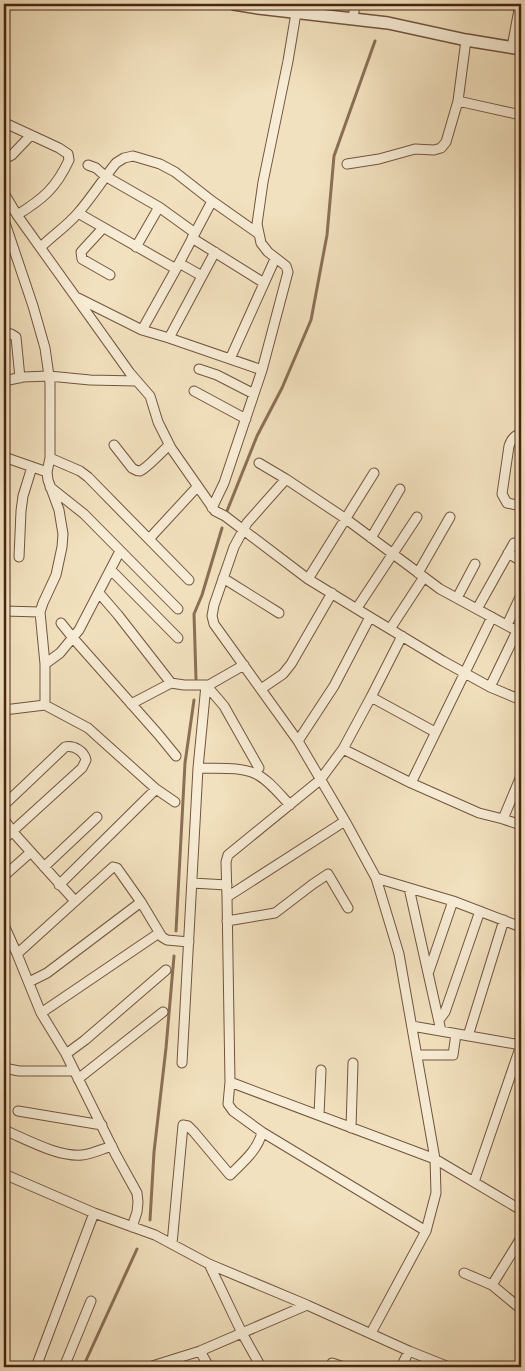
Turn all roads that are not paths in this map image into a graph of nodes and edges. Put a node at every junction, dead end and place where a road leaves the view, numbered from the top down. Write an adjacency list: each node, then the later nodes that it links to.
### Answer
1 (234, 4): 4 (street)
2 (355, 4): 6 (street)
3 (520, 4): 8 (street)
4 (259, 6): 5 (street)
5 (296, 13): 6 (street); 24 (street)
6 (353, 18): 7 (street)
7 (466, 40): 8 (street); 9 (street)
8 (517, 48)
9 (458, 101): 10 (street); 14 (street)
10 (521, 115)
11 (5, 123): 12 (street)
12 (31, 135): 13 (street); 21 (street)
13 (4, 159)
14 (347, 164)
15 (88, 165): 16 (street)
16 (105, 176): 18 (street); 19 (street); 20 (street)
17 (4, 193): 21 (street)
18 (212, 201): 24 (street); 25 (street)
19 (159, 207): 25 (street); 27 (street)
20 (78, 213): 23 (street); 26 (street)
21 (17, 215): 26 (street)
22 (4, 220): 41 (street)
23 (104, 228): 27 (street); 31 (street)
24 (259, 234): 29 (street)
25 (194, 235): 28 (street); 30 (street)
26 (41, 247): 34 (street)
27 (136, 247): 30 (street)
28 (216, 252): 32 (street); 33 (street)
29 (275, 259): 33 (street); 40 (street)
30 (178, 266): 32 (street); 35 (street)
31 (110, 275)
32 (202, 276): 37 (street)
33 (264, 284): 38 (street)
34 (76, 297): 35 (street); 44 (street)
35 (142, 330): 37 (street)
36 (4, 332): 42 (street)
37 (169, 338): 38 (street)
38 (230, 359): 40 (street)
39 (199, 369): 46 (street)
40 (262, 370): 46 (street)
41 (49, 376): 42 (street); 44 (street); 52 (street)
42 (20, 378): 43 (street)
43 (4, 381)
44 (136, 381): 49 (street)
45 (194, 391): 47 (street)
46 (254, 394): 47 (street)
47 (246, 419): 62 (street)
48 (521, 434): 61 (street)
49 (169, 445): 50 (street); 59 (street)
50 (114, 446)
51 (4, 457): 54 (street)
52 (50, 458): 55 (street); 68 (street)
53 (259, 463): 57 (street)
54 (32, 467): 55 (street); 73 (street)
55 (47, 472): 58 (street)
56 (374, 473): 65 (street)
57 (286, 479): 65 (street); 66 (street)
58 (50, 487): 70 (street); 89 (street)
59 (197, 487): 62 (street); 68 (street)
60 (400, 489): 67 (street)
61 (521, 506)
62 (213, 510): 66 (street)
63 (418, 516): 72 (street)
64 (450, 517): 77 (street)
65 (346, 520): 67 (street); 79 (street)
66 (243, 530): 78 (street); 79 (street)
67 (371, 538): 72 (street)
68 (149, 539): 80 (street)
69 (514, 543): 71 (street)
70 (120, 551): 76 (street); 86 (street)
71 (508, 553): 74 (street); 87 (street)
72 (393, 554): 77 (street); 85 (street)
73 (19, 557)
74 (521, 561)
75 (474, 564): 84 (street)
76 (111, 570): 81 (street); 99 (street)
77 (421, 575): 84 (street); 95 (street)
78 (223, 578): 90 (street); 101 (street)
79 (308, 579): 82 (street)
80 (189, 580)
81 (99, 593): 98 (street); 103 (street)
82 (332, 593): 85 (street); 106 (street)
83 (521, 595): 94 (street)
84 (457, 598): 87 (street)
85 (357, 608): 91 (street)
86 (178, 609)
87 (477, 609): 92 (street)
88 (4, 611): 89 (street)
89 (40, 612): 100 (street)
90 (279, 613)
91 (370, 617): 95 (street); 113 (street)
92 (492, 617): 94 (street); 102 (street)
93 (62, 623): 98 (street)
94 (506, 625): 96 (street)
95 (390, 629): 97 (street)
96 (519, 632): 105 (street)
97 (402, 636): 102 (street); 107 (street)
98 (73, 638): 100 (street); 109 (street)
99 (178, 638)
100 (45, 664): 110 (street)
101 (244, 665): 104 (street); 106 (street)
102 (464, 673): 105 (street); 112 (street)
103 (171, 683): 104 (street); 109 (street)
104 (203, 685): 116 (street); 117 (street)
105 (490, 687): 108 (street)
106 (260, 689): 113 (street)
107 (371, 697): 112 (street); 114 (street)
108 (521, 698)
109 (131, 704): 115 (street)
110 (45, 705): 111 (street); 121 (street)
111 (4, 710)
112 (435, 732): 120 (street)
113 (298, 741): 119 (street)
114 (343, 749): 119 (street); 120 (street)
115 (176, 756)
116 (198, 768): 124 (street); 136 (street)
117 (259, 768)
118 (521, 776): 127 (street)
119 (320, 780): 124 (street); 128 (street)
120 (411, 783): 127 (street)
121 (156, 789): 122 (street); 137 (street)
122 (176, 802)
123 (4, 805): 130 (street)
124 (290, 805): 138 (street)
125 (97, 817): 133 (street)
126 (4, 819): 130 (street)
127 (503, 819): 129 (street)
128 (345, 821): 135 (street); 140 (street)
129 (521, 825)
130 (12, 831): 131 (street); 132 (street)
131 (4, 839)
132 (32, 852): 133 (street); 134 (street)
133 (44, 867): 137 (street)
134 (4, 876)
135 (376, 878): 139 (street); 159 (street)
136 (192, 883): 138 (street); 151 (street)
137 (59, 884): 142 (street)
138 (227, 885): 140 (street)
139 (409, 888): 141 (street); 154 (street)
140 (227, 897): 147 (street)
141 (453, 900): 145 (street); 154 (street)
142 (75, 901): 143 (street); 152 (street)
143 (141, 902): 150 (street); 155 (street)
144 (348, 908): 147 (street)
145 (480, 911): 146 (street); 158 (street)
146 (504, 920): 149 (street); 162 (street)
147 (227, 921): 171 (street)
148 (4, 925): 152 (street)
149 (521, 927)
150 (163, 936): 151 (street); 157 (street)
151 (186, 941): 166 (street)
152 (18, 954): 155 (street)
153 (166, 970): 164 (street)
154 (429, 973): 158 (street)
155 (29, 982): 157 (street)
156 (163, 1012): 170 (street)
157 (41, 1013): 164 (street)
158 (439, 1020): 160 (street)
159 (412, 1026): 160 (street); 165 (street)
160 (441, 1031): 161 (street)
161 (456, 1034): 162 (street); 165 (street)
162 (468, 1036): 163 (street)
163 (521, 1045): 181 (street)
164 (66, 1054): 170 (street)
165 (417, 1055): 179 (street)
166 (182, 1063)
167 (353, 1063): 175 (street)
168 (4, 1068): 170 (street)
169 (321, 1070): 173 (street)
170 (76, 1075): 174 (street)
171 (230, 1082): 173 (street); 177 (street)
172 (18, 1111): 174 (street)
173 (319, 1115): 175 (street)
174 (102, 1125): 178 (street)
175 (351, 1128): 179 (street)
176 (4, 1130): 178 (street)
177 (262, 1132): 185 (street); 187 (street)
178 (112, 1146): 184 (street)
179 (436, 1159): 181 (street); 185 (street)
180 (4, 1174): 183 (street)
181 (474, 1182): 182 (street)
182 (521, 1210)
183 (94, 1213): 184 (street); 198 (street)
184 (134, 1228): 187 (street)
185 (426, 1231): 194 (street)
186 (521, 1238): 190 (street)
187 (172, 1244): 188 (street)
188 (209, 1264): 192 (street); 195 (street)
189 (464, 1272): 190 (street)
190 (492, 1285): 193 (street)
191 (91, 1300): 199 (street)
192 (307, 1305): 194 (street); 195 (street)
193 (521, 1309)
194 (371, 1333): 196 (street)
195 (242, 1334): 197 (street); 202 (street)
196 (409, 1351): 205 (street); 206 (street)
197 (200, 1352): 200 (street); 201 (street)
198 (36, 1367)
199 (64, 1367)
200 (149, 1367)
201 (209, 1367)
202 (261, 1367)
203 (330, 1367): 204 (street)
204 (344, 1367)
205 (401, 1367)
206 (449, 1367)

